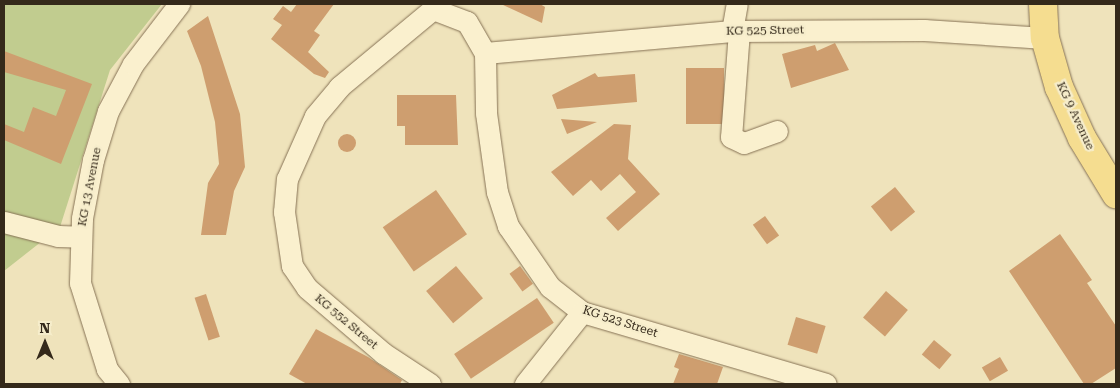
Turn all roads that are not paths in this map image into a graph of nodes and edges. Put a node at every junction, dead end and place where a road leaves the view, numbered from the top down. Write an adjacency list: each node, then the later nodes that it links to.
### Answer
1 (179, 4): 11 (street, KG 13 Avenue)
2 (737, 4): 5 (street)
3 (1044, 4): 6 (main road, KG 9 Avenue)
4 (436, 6): 7 (street, KG 523 Street); 14 (street, KG 552 Street)
5 (736, 31): 6 (street, KG 525 Street); 7 (street, KG 525 Street); 8 (street)
6 (1046, 38): 9 (main road, KG 9 Avenue)
7 (485, 53): 12 (street, KG 523 Street)
8 (777, 131)
9 (1116, 194)
10 (4, 222): 11 (street)
11 (81, 236): 13 (street, KG 13 Avenue)
12 (582, 312): 15 (street); 16 (street, KG 523 Street)
13 (119, 384)
14 (430, 384)
15 (525, 384)
16 (826, 384)

